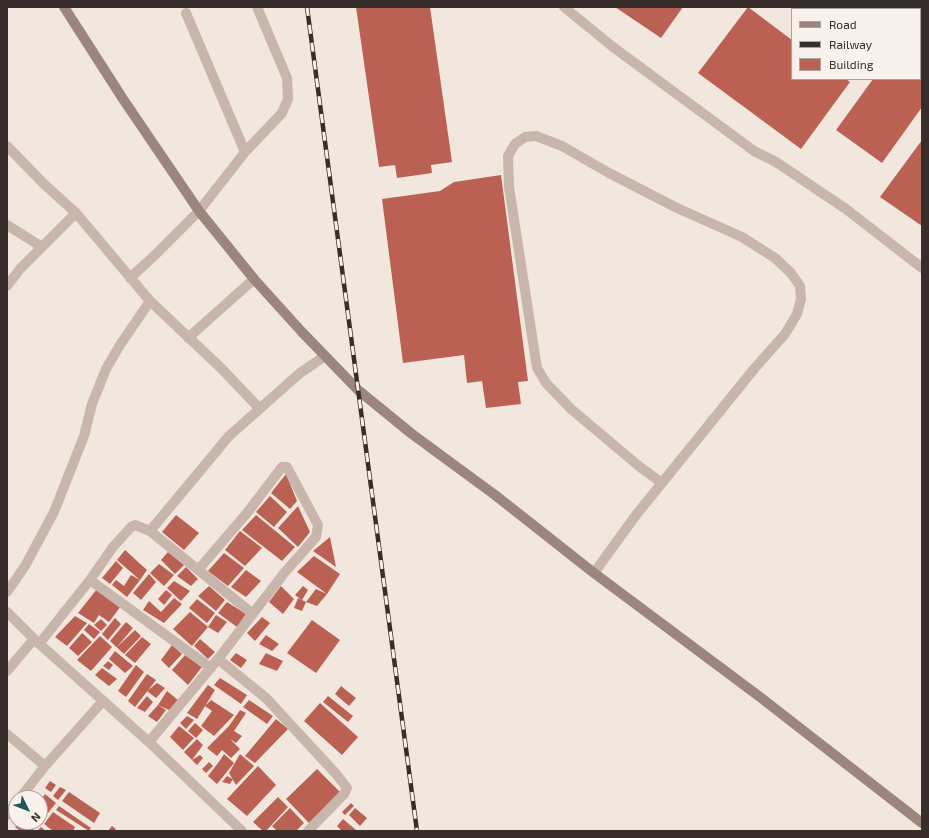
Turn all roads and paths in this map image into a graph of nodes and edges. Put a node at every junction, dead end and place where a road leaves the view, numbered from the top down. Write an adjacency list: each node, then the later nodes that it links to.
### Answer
1 (64, 7): 7 (main road)
2 (258, 7): 6 (street)
3 (564, 7): 11 (street)
4 (186, 13): 6 (street)
5 (7, 146): 8 (street)
6 (245, 152): 7 (street)
7 (199, 211): 12 (street); 13 (main road)
8 (76, 214): 10 (street); 12 (street)
9 (7, 225): 10 (street)
10 (42, 247): 14 (street)
11 (922, 268)
12 (130, 278): 15 (street)
13 (254, 279): 16 (street); 17 (main road)
14 (7, 286)
15 (150, 301): 16 (street); 24 (street)
16 (188, 338): 18 (street)
17 (326, 356): 18 (street); 22 (main road)
18 (259, 408): 20 (street)
19 (662, 483): 19 (street); 22 (street)
20 (150, 531): 21 (street); 23 (street)
21 (198, 570): 26 (street); 26 (street)
22 (594, 573): 36 (main road)
23 (90, 580): 27 (street); 29 (street)
24 (7, 592)
25 (7, 612): 27 (street)
26 (254, 614): 28 (street)
27 (36, 642): 30 (street); 31 (street)
28 (218, 659): 29 (street); 38 (street)
29 (211, 668): 33 (street)
30 (7, 671)
31 (102, 702): 33 (street); 34 (street)
32 (7, 734): 34 (street)
33 (149, 742): 37 (street)
34 (45, 766): 35 (street)
35 (26, 790)
36 (922, 823)
37 (242, 831)
38 (308, 831)

